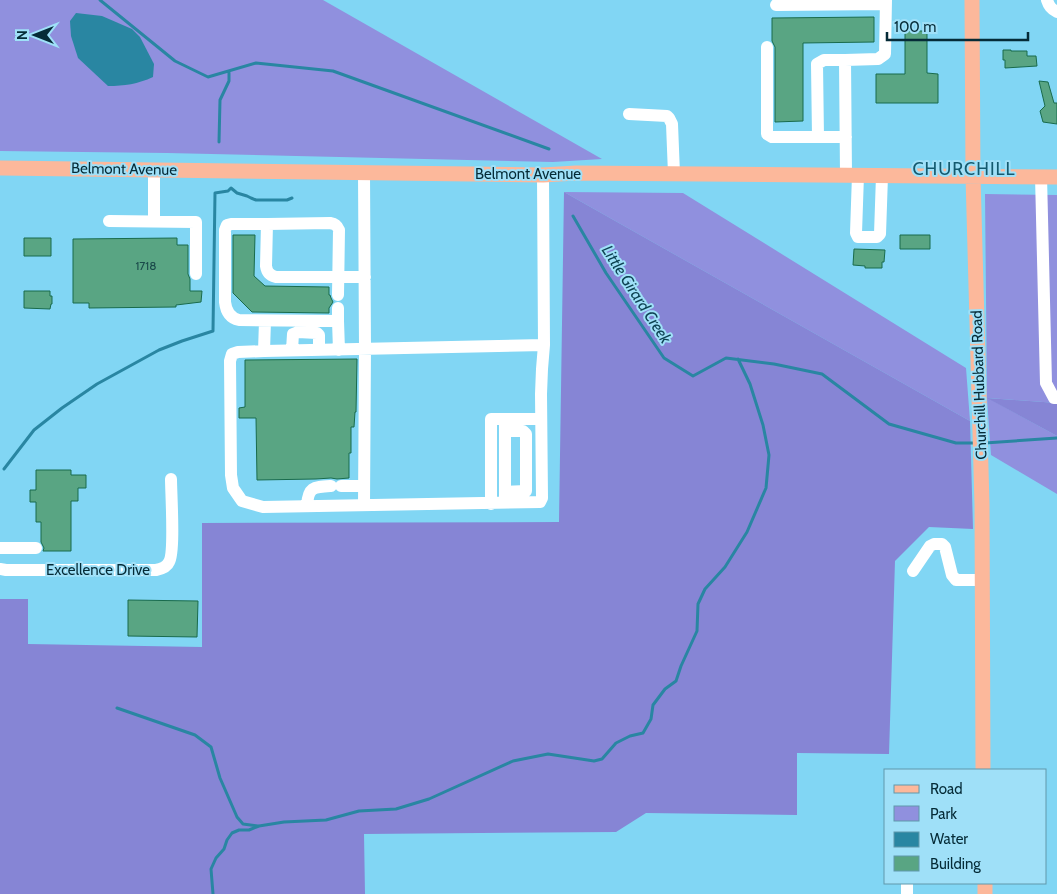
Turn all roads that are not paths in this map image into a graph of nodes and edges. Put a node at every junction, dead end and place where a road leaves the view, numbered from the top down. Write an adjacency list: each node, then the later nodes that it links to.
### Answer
1 (972, 0): 18 (main road, Churchill Hubbard Road)
2 (1047, 0): 5 (lane)
3 (886, 2): 4 (lane); 7 (lane)
4 (776, 5)
5 (1057, 12)
6 (767, 47): 10 (lane)
7 (845, 60): 9 (lane); 10 (lane)
8 (629, 114): 14 (lane)
9 (846, 136): 10 (lane); 16 (lane)
10 (818, 137)
11 (0, 168): 12 (main road, Belmont Avenue)
12 (154, 170): 13 (main road, Belmont Avenue); 22 (lane)
13 (364, 173): 15 (main road, Belmont Avenue); 26 (lane)
14 (674, 174): 15 (main road, Belmont Avenue); 16 (main road, Belmont Avenue)
15 (544, 175): 29 (lane)
16 (852, 175): 17 (main road, Belmont Avenue); 17 (lane)
17 (882, 176): 18 (main road, Belmont Avenue)
18 (973, 176): 19 (main road, Belmont Avenue); 56 (main road, Churchill Hubbard Road)
19 (1041, 176): 20 (main road, Belmont Avenue); 35 (lane)
20 (1057, 177)
21 (109, 221): 22 (lane)
22 (154, 221): 24 (lane)
23 (267, 224): 25 (lane); 25 (lane); 27 (lane)
24 (196, 274)
25 (338, 277): 26 (lane); 28 (lane)
26 (365, 277): 30 (lane)
27 (265, 320): 28 (lane); 34 (lane)
28 (338, 321): 33 (lane)
29 (544, 345): 30 (lane); 36 (lane)
30 (365, 348): 33 (lane); 47 (lane)
31 (292, 350): 32 (lane); 32 (lane); 34 (lane)
32 (319, 350): 33 (lane)
33 (339, 350)
34 (264, 351): 51 (lane)
35 (1057, 398)
36 (541, 419): 37 (lane); 38 (lane)
37 (505, 425): 39 (lane); 40 (lane); 41 (lane)
38 (541, 448): 41 (lane); 44 (lane)
39 (491, 449): 40 (lane); 45 (lane)
40 (505, 449): 42 (lane)
41 (526, 449): 43 (lane)
42 (505, 474): 45 (lane); 48 (lane)
43 (526, 474): 44 (lane); 48 (lane)
44 (542, 474): 48 (lane)
45 (491, 475): 49 (lane)
46 (171, 479): 54 (lane, Excellence Drive)
47 (364, 486): 50 (lane); 51 (lane)
48 (505, 498): 49 (lane)
49 (491, 504): 50 (lane)
50 (364, 505): 51 (lane)
51 (307, 506)
52 (0, 548): 53 (lane)
53 (36, 548)
54 (0, 569)
55 (913, 571): 56 (lane)
56 (982, 580): 57 (main road, Churchill Hubbard Road)
57 (983, 769)

